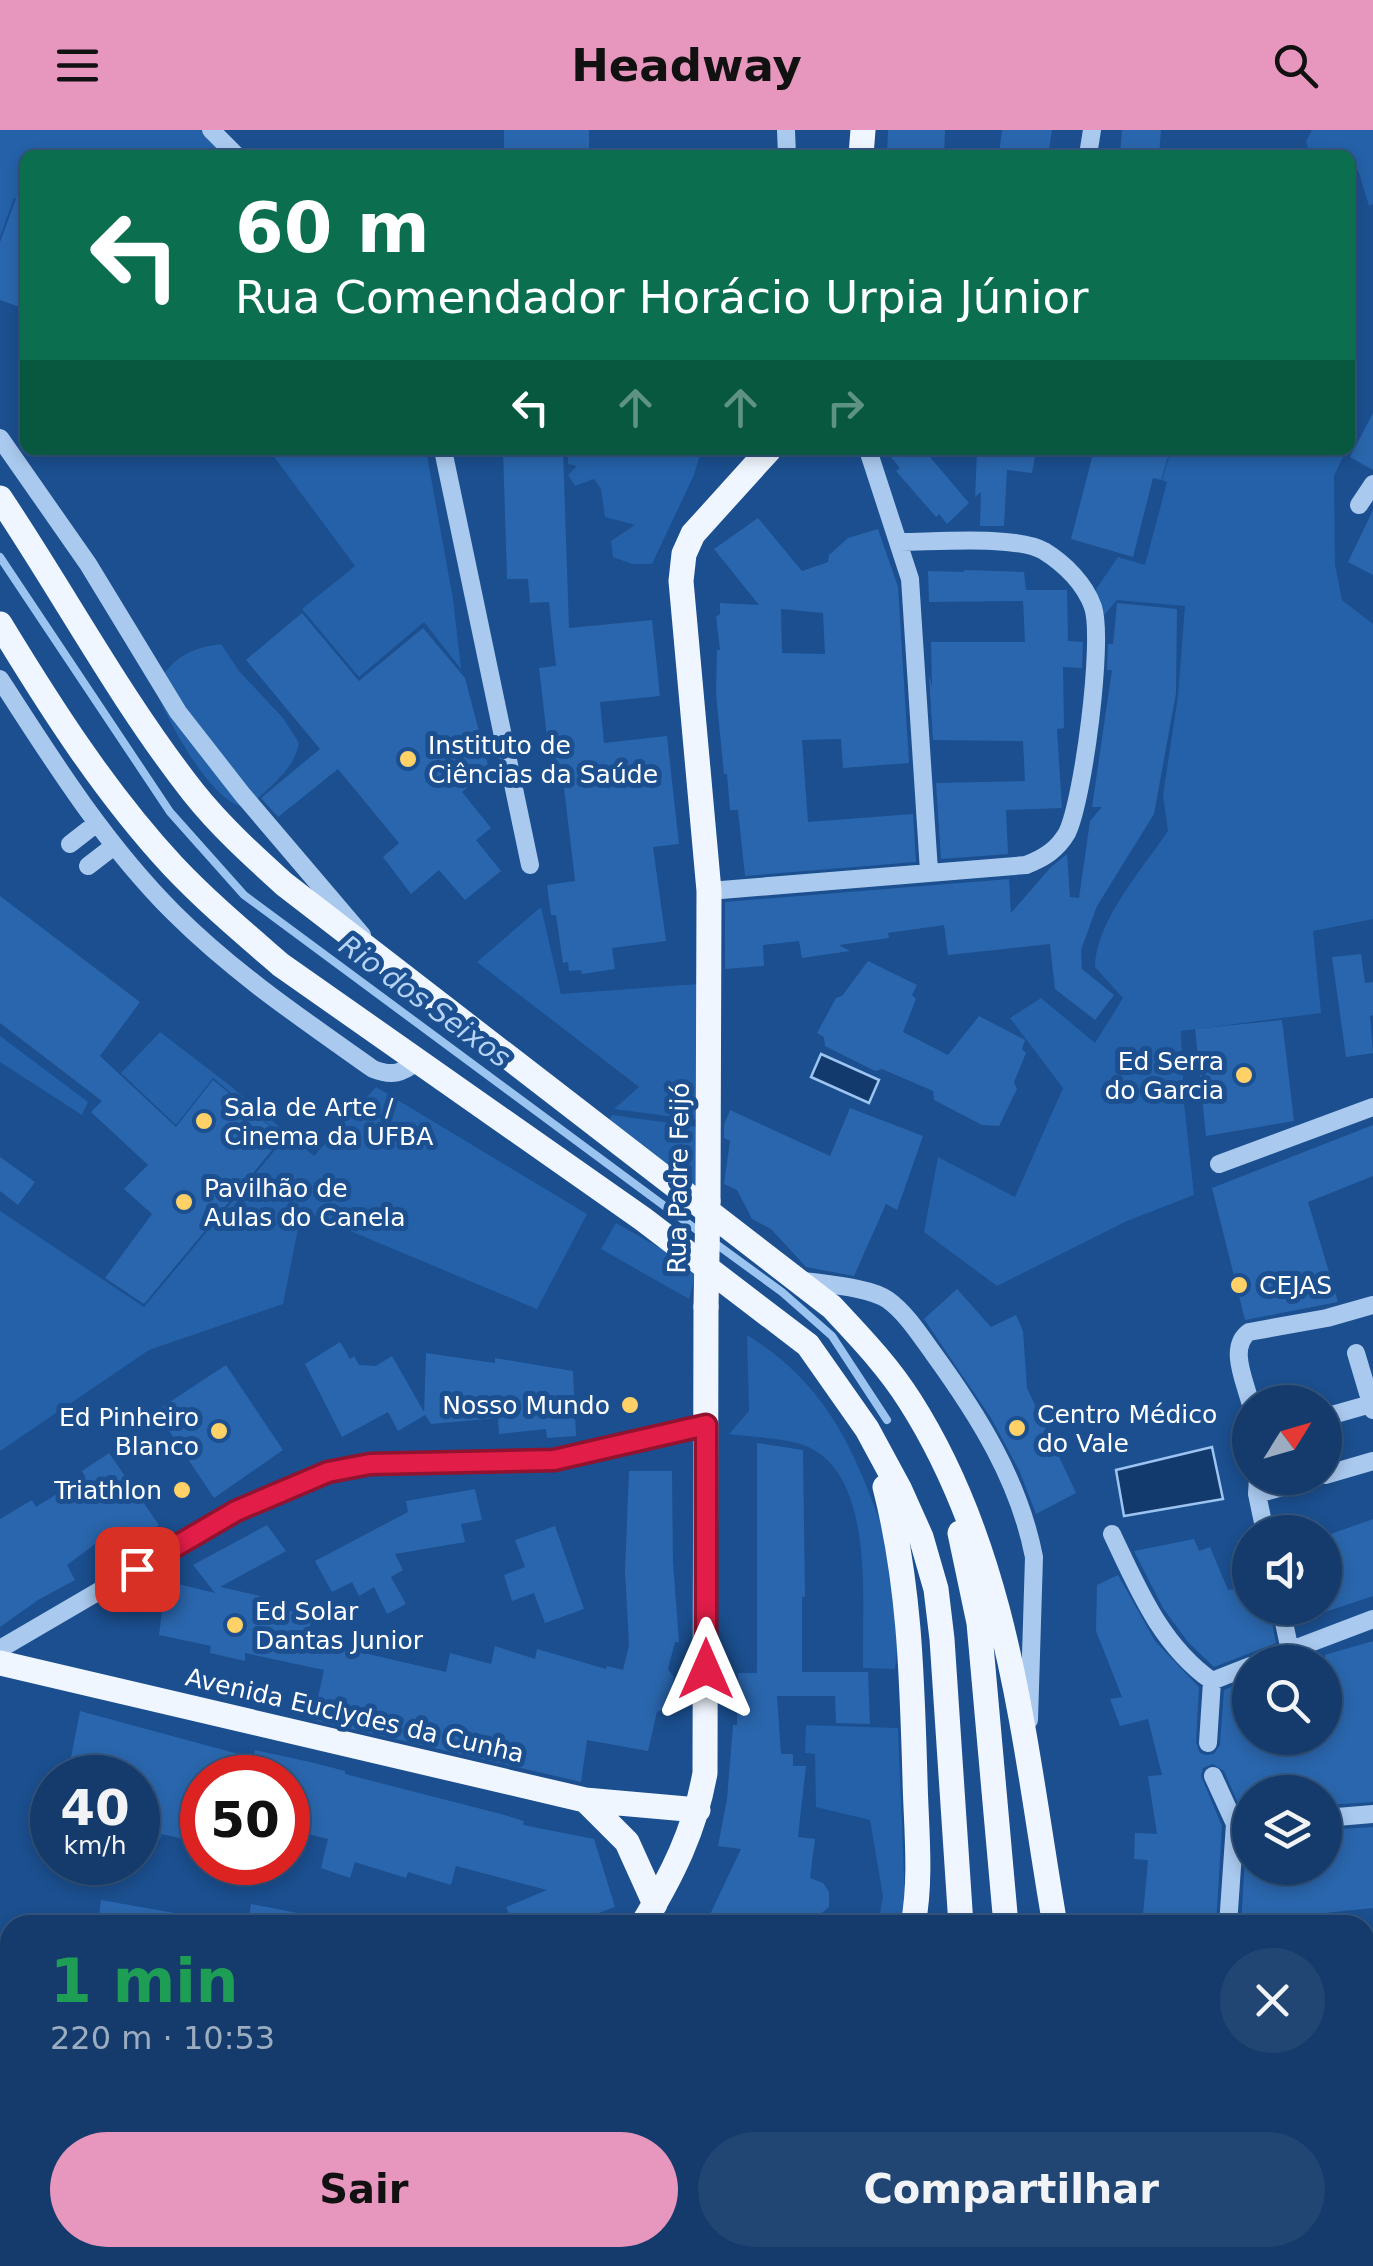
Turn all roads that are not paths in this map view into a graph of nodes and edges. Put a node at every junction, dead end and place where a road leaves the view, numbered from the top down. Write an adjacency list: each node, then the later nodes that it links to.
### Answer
1 (211, 130): 2 (street)
2 (231, 150)
3 (0, 438): 20 (street)
4 (444, 455): 16 (street)
5 (764, 455): 19 (main road, Rua Padre Feijó)
6 (870, 455): 10 (street)
7 (1373, 484): 9 (street)
8 (0, 498): 20 (main road)
9 (1359, 505)
10 (900, 542): 18 (street); 18 (street)
11 (0, 624): 21 (main road)
12 (0, 679): 13 (street)
13 (97, 823): 14 (street); 15 (street)
14 (70, 844)
15 (114, 846): 17 (street); 21 (street)
16 (530, 865)
17 (88, 866)
18 (929, 870): 19 (street)
19 (709, 891): 30 (main road, Rua Padre Feijó, bridge)
20 (385, 962): 24 (main road)
21 (419, 1061): 31 (main road)
22 (1373, 1108): 23 (street)
23 (1219, 1164)
24 (798, 1280): 32 (main road); 43 (street)
25 (1373, 1305): 27 (street)
26 (1356, 1354): 28 (street)
27 (1246, 1385)
28 (1372, 1407): 29 (street)
29 (1342, 1413)
30 (706, 1425): 38 (street); 47 (main road, Rua Padre Feijó)
31 (873, 1439): 52 (main road); 53 (main road)
32 (936, 1445): 43 (main road); 54 (main road)
33 (1373, 1461): 34 (street)
34 (1342, 1470)
35 (1112, 1534): 41 (street)
36 (1373, 1618): 37 (street)
37 (1305, 1645)
38 (0, 1650)
39 (0, 1663): 45 (main road, Avenida Euclydes da Cunha)
40 (1232, 1673): 41 (street)
41 (1212, 1681): 42 (street)
42 (1208, 1743)
43 (1028, 1765): 55 (main road)
44 (1213, 1776): 46 (street)
45 (586, 1800): 47 (main road, Avenida Euclydes da Cunha); 51 (main road)
46 (1232, 1807)
47 (698, 1810): 51 (main road, Rua Padre Feijó)
48 (1373, 1814): 49 (street)
49 (1342, 1817)
50 (1234, 1885): 56 (street)
51 (648, 1914)
52 (915, 1915)
53 (960, 1915)
54 (1005, 1915)
55 (1053, 1915)
56 (1229, 1915)

